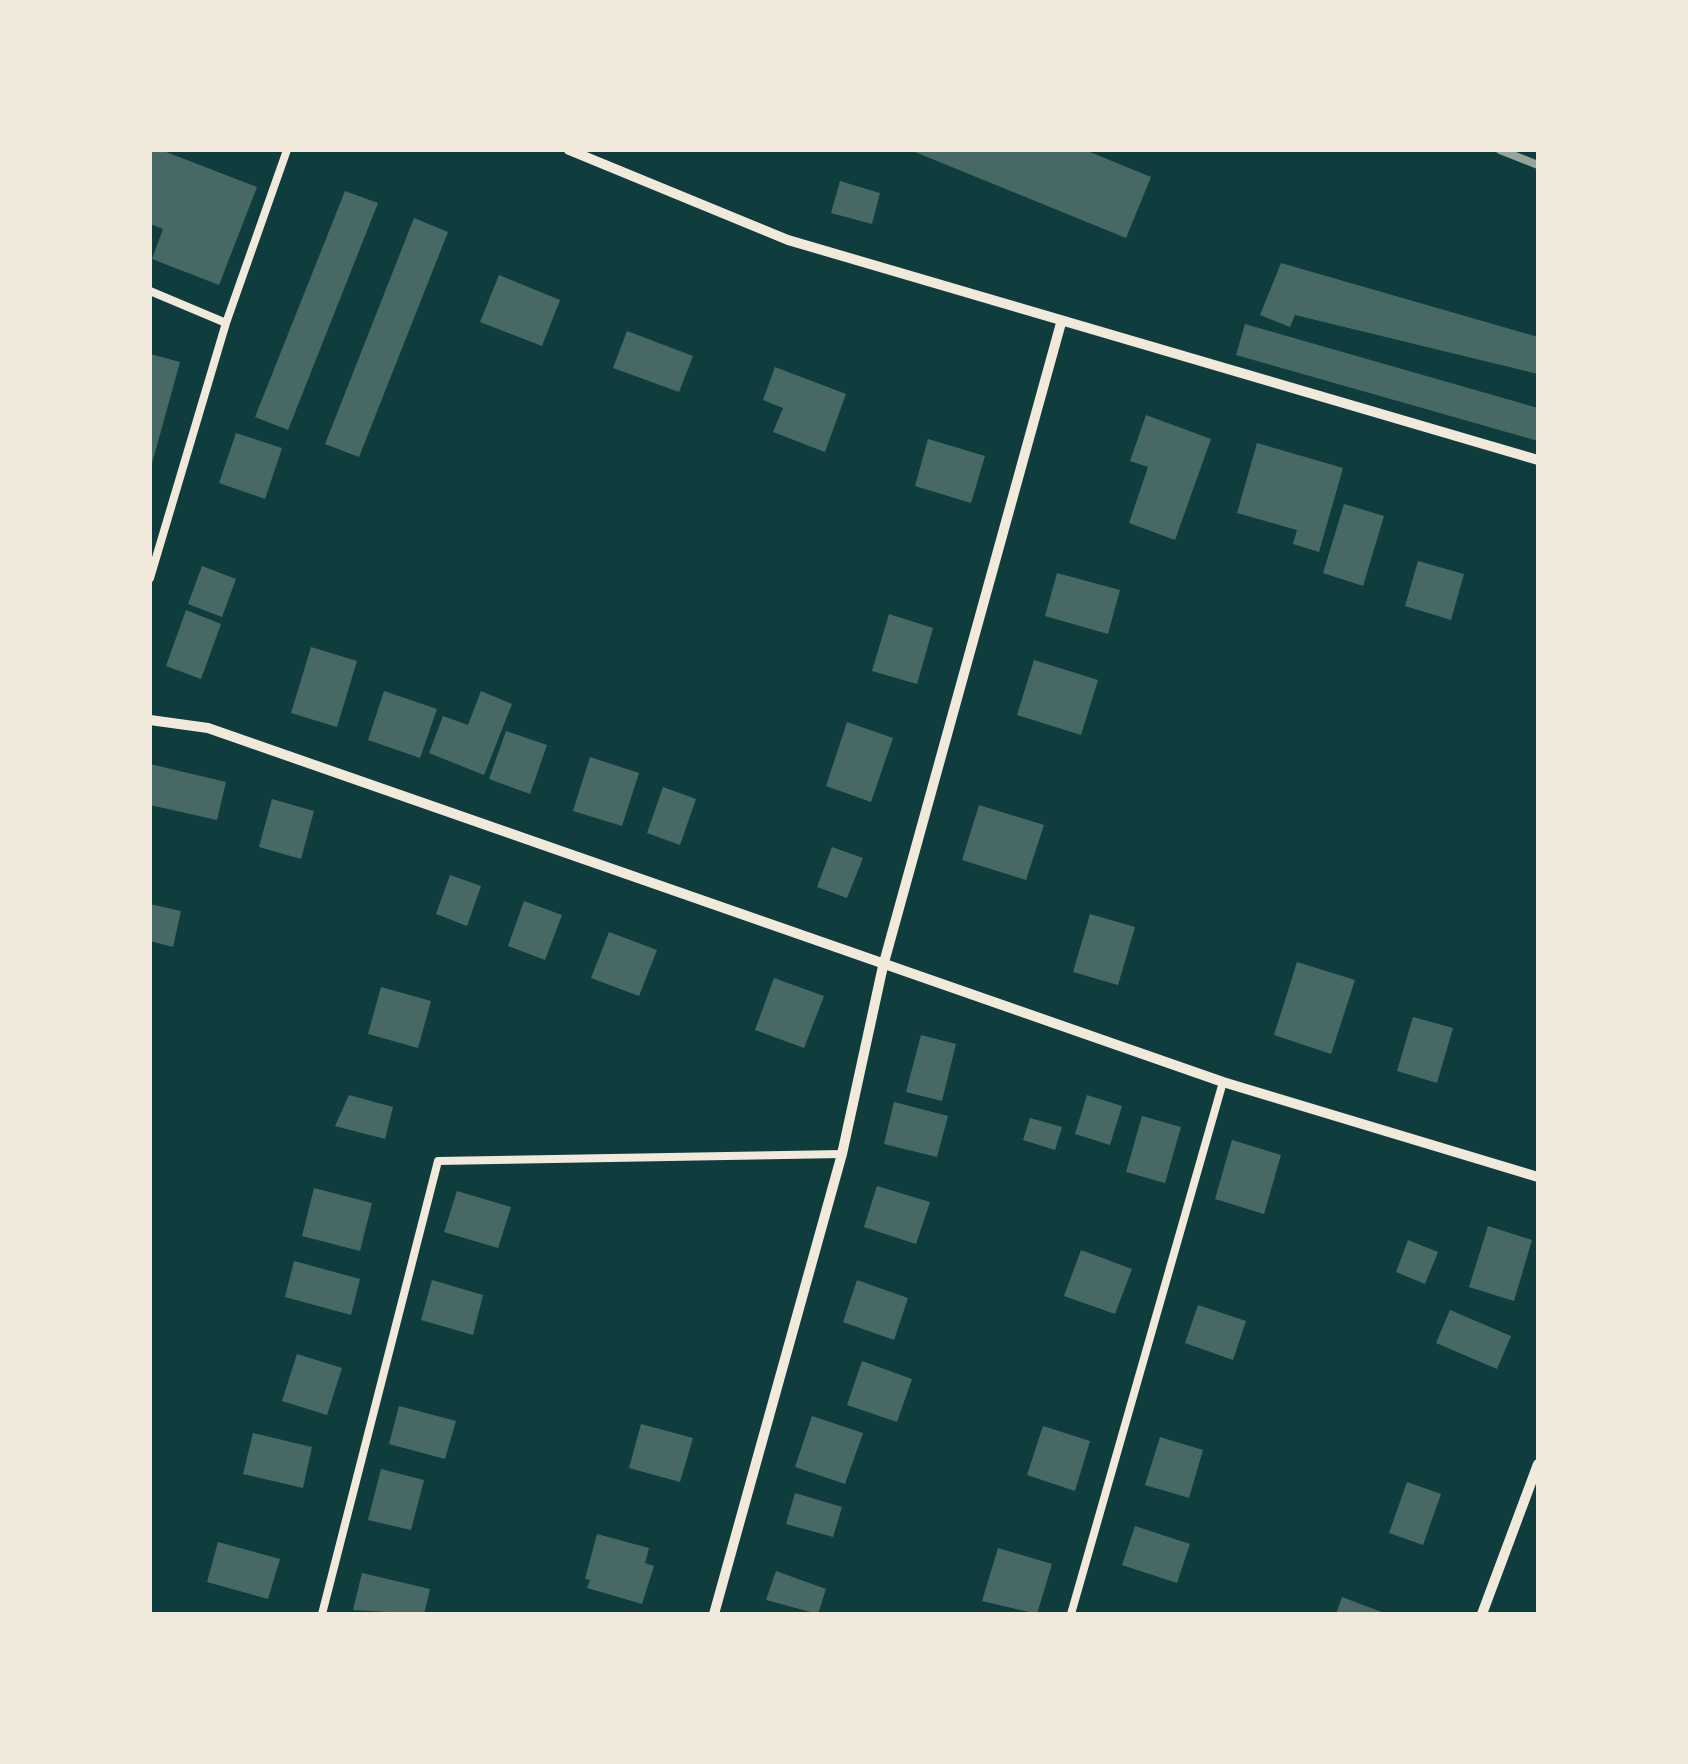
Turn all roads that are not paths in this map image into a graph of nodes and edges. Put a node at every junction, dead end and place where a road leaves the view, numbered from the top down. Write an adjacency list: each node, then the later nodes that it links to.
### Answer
1 (287, 150): 4 (lane)
2 (570, 150): 5 (street)
3 (150, 291): 4 (lane)
4 (226, 322): 7 (lane)
5 (1062, 323): 6 (street); 9 (street)
6 (1538, 460)
7 (150, 578)
8 (150, 720): 9 (street)
9 (883, 966): 10 (street); 11 (street)
10 (1223, 1082): 12 (street); 16 (lane)
11 (842, 1154): 14 (lane); 15 (street)
12 (1538, 1177)
13 (1538, 1464): 17 (street)
14 (322, 1614)
15 (714, 1614)
16 (1072, 1614)
17 (1482, 1614)

